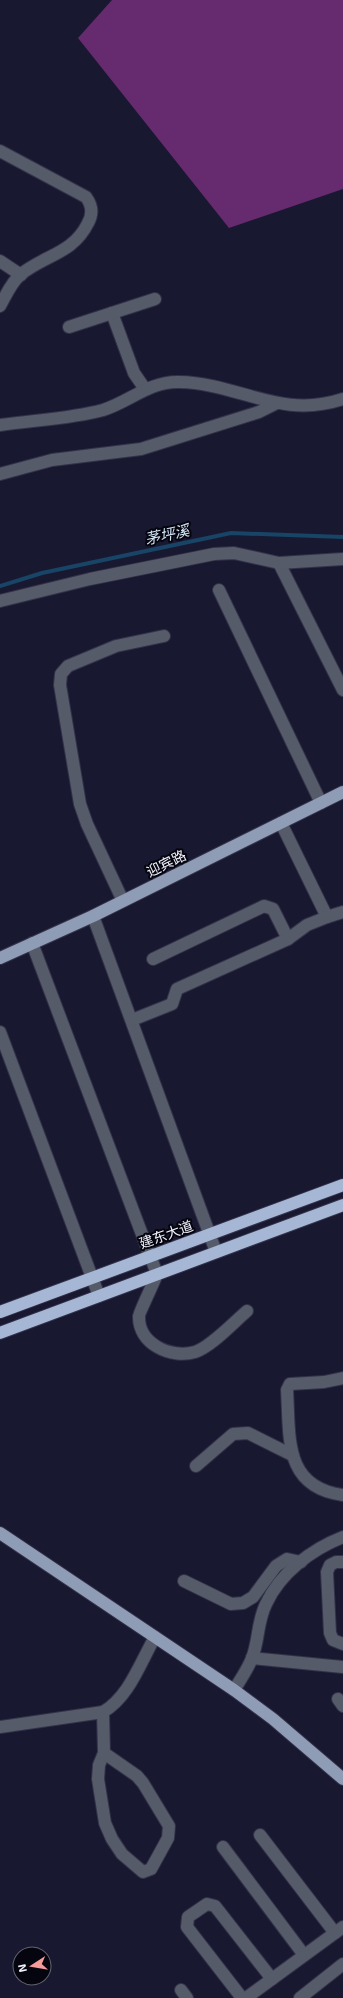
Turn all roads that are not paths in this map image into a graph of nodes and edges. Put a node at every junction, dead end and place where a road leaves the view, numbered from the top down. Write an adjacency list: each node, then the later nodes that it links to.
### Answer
1 (0, 151): 3 (street)
2 (0, 261): 3 (street)
3 (20, 275): 5 (street)
4 (155, 299): 6 (street)
5 (0, 306)
6 (112, 313): 7 (street); 8 (street)
7 (69, 327)
8 (145, 389): 10 (street); 11 (street)
9 (343, 399): 10 (street)
10 (277, 403): 12 (street)
11 (0, 425)
12 (0, 474)
13 (343, 559): 14 (street)
14 (279, 563): 16 (street); 18 (street)
15 (219, 590): 20 (street)
16 (0, 601)
17 (164, 636): 22 (street)
18 (342, 688)
19 (343, 792): 20 (main road, 迎宾路)
20 (321, 803): 21 (main road, 迎宾路)
21 (281, 823): 22 (main road, 迎宾路); 25 (street)
22 (123, 901): 24 (main road, 迎宾路)
23 (343, 912): 25 (street)
24 (93, 916): 27 (main road, 迎宾路); 30 (street)
25 (326, 917): 26 (street)
26 (288, 939): 29 (street); 30 (street)
27 (32, 943): 28 (main road, 迎宾路); 36 (street)
28 (0, 958)
29 (153, 959)
30 (132, 1020): 34 (street)
31 (0, 1032): 38 (street)
32 (343, 1185): 34 (highway, 建东大道)
33 (343, 1205): 35 (highway)
34 (210, 1234): 35 (street); 36 (highway, 建东大道)
35 (216, 1252): 37 (highway)
36 (151, 1256): 37 (street); 38 (highway, 建东大道)
37 (157, 1274): 39 (highway); 40 (street)
38 (93, 1278): 39 (street); 41 (highway, 建东大道)
39 (99, 1296): 42 (highway)
40 (247, 1311)
41 (0, 1312)
42 (0, 1333)
43 (343, 1378): 44 (street)
44 (292, 1455): 45 (street); 46 (street)
45 (196, 1466)
46 (343, 1495)
47 (0, 1534): 52 (main road)
48 (343, 1537): 49 (street)
49 (301, 1562): 51 (street); 54 (street)
50 (343, 1562): 53 (street)
51 (184, 1581)
52 (155, 1637): 56 (main road); 57 (street)
53 (343, 1644)
54 (252, 1658): 55 (street); 56 (street)
55 (343, 1666)
56 (234, 1690): 60 (main road)
57 (103, 1712): 58 (street); 59 (street)
58 (0, 1727)
59 (104, 1753): 59 (street)
60 (343, 1779)
61 (260, 1835): 63 (street)
62 (223, 1847): 64 (street)
63 (339, 1930): 64 (street)
64 (304, 1955): 66 (street)
65 (343, 1964): 69 (street)
66 (272, 1979): 67 (street); 68 (street)
67 (242, 1998)
68 (246, 1998)
69 (300, 1998)

